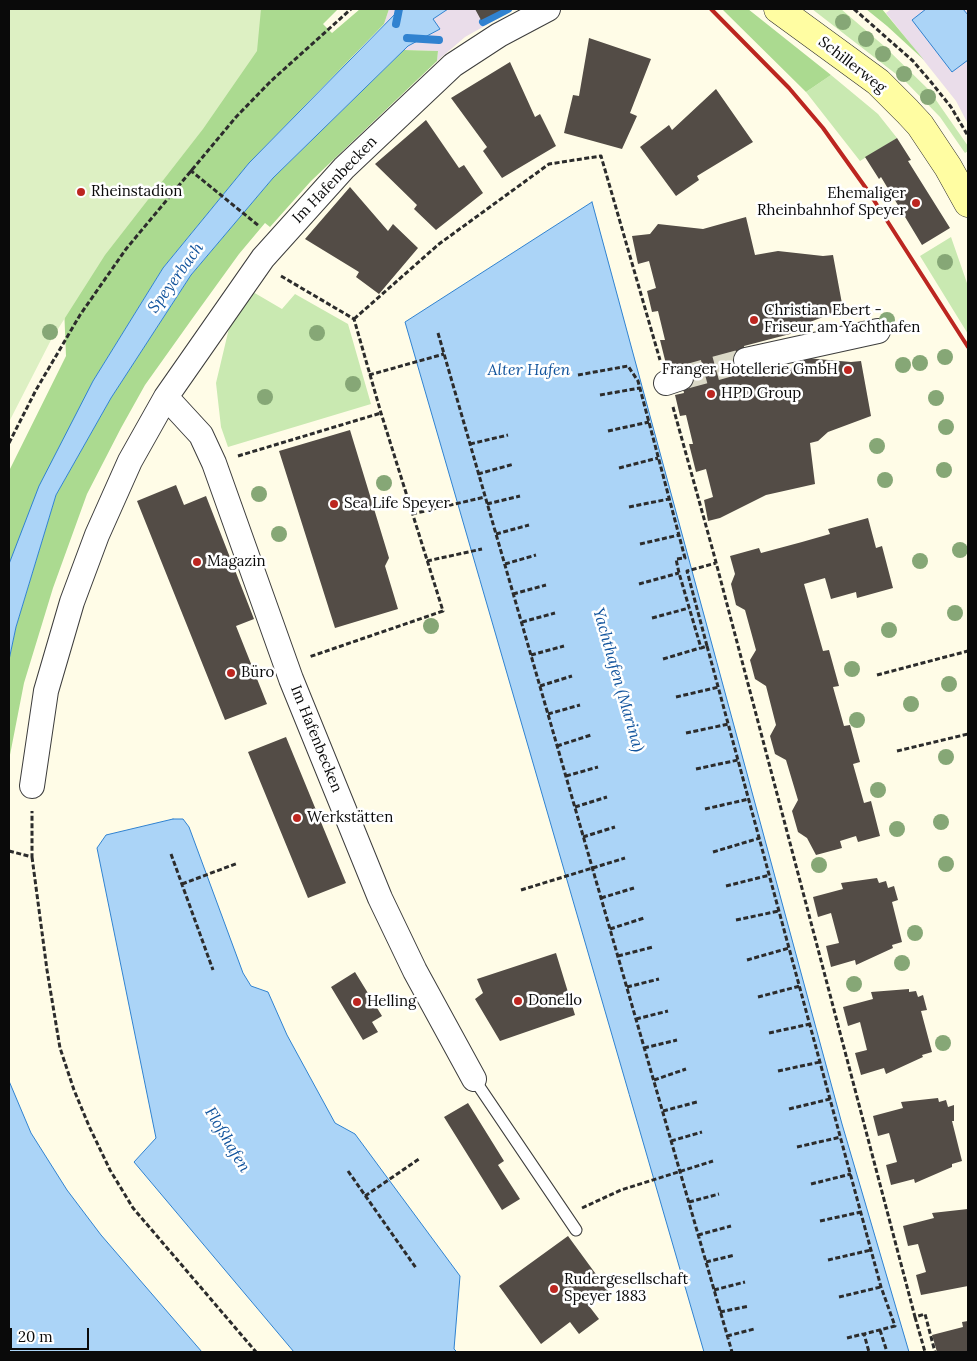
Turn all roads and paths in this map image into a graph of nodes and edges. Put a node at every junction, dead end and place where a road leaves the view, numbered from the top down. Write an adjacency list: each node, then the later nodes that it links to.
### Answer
1 (351, 9): 6 (path)
2 (548, 9): 9 (street, Im Hafenbecken)
3 (778, 9): 7 (street, Schillerweg)
4 (854, 9): 5 (path)
5 (968, 136)
6 (190, 170): 8 (path); 24 (path)
7 (968, 203)
8 (263, 229)
9 (259, 264): 10 (path); 19 (street, Im Hafenbecken)
10 (354, 318): 15 (path); 44 (path)
11 (878, 331): 14 (street)
12 (438, 333): 13 (path)
13 (444, 354): 15 (path); 25 (path)
14 (746, 360)
15 (369, 375): 20 (path)
16 (578, 375): 17 (path)
17 (640, 388): 18 (path); 21 (path)
18 (600, 395)
19 (166, 397): 27 (street, Im Hafenbecken); 78 (street, Im Hafenbecken)
20 (381, 413): 27 (path); 36 (path)
21 (649, 422): 22 (path); 26 (path)
22 (608, 431)
23 (508, 435): 25 (path)
24 (9, 443)
25 (470, 444): 30 (path)
26 (658, 458): 29 (path); 33 (path)
27 (214, 463): 60 (street, Im Hafenbecken)
28 (514, 464): 30 (path)
29 (618, 468)
30 (478, 474): 32 (path)
31 (520, 496): 34 (path)
32 (485, 497): 34 (path); 36 (path)
33 (670, 498): 35 (path); 39 (path)
34 (487, 504): 38 (path)
35 (629, 507)
36 (412, 514): 43 (path)
37 (529, 525): 38 (path)
38 (496, 534): 45 (path)
39 (680, 535): 40 (path); 46 (path)
40 (640, 544)
41 (482, 549): 43 (path)
42 (536, 555): 45 (path)
43 (427, 561): 60 (path)
44 (716, 563): 55 (path); 157 (path)
45 (504, 564): 49 (path)
46 (680, 573): 48 (path); 50 (path)
47 (546, 584): 49 (path)
48 (639, 584)
49 (513, 594): 53 (path)
50 (689, 608): 52 (path); 56 (path)
51 (555, 613): 53 (path)
52 (652, 618)
53 (522, 622): 58 (path)
54 (564, 646): 58 (path)
55 (707, 646): 56 (path); 64 (path)
56 (701, 648): 59 (path)
57 (968, 651): 61 (path)
58 (531, 655): 63 (path)
59 (663, 659)
60 (286, 664): 121 (street, Im Hafenbecken)
61 (877, 675)
62 (572, 676): 63 (path)
63 (540, 686): 67 (path)
64 (719, 687): 65 (path); 68 (path)
65 (676, 698)
66 (580, 705): 67 (path)
67 (548, 714): 72 (path)
68 (729, 724): 69 (path); 74 (path)
69 (686, 733)
70 (968, 734): 73 (path)
71 (591, 735): 72 (path)
72 (557, 746): 77 (path)
73 (896, 752)
74 (738, 760): 76 (path); 80 (path)
75 (598, 767): 77 (path)
76 (696, 769)
77 (566, 776): 81 (path)
78 (32, 786): 89 (path)
79 (607, 797): 81 (path)
80 (749, 799): 82 (path); 85 (path)
81 (575, 807): 84 (path)
82 (705, 809)
83 (615, 827): 84 (path)
84 (584, 837): 92 (path)
85 (760, 838): 87 (path); 93 (path)
86 (9, 851): 89 (path)
87 (713, 852)
88 (171, 854): 94 (path)
89 (32, 857): 163 (path)
90 (625, 858): 92 (path)
91 (238, 863): 94 (path)
92 (593, 869): 97 (path); 98 (path)
93 (770, 874): 95 (path); 99 (path)
94 (182, 884): 107 (path)
95 (726, 886)
96 (634, 888): 98 (path)
97 (521, 890)
98 (601, 898): 102 (path)
99 (779, 911): 101 (path); 104 (path)
100 (644, 918): 102 (path)
101 (736, 920)
102 (610, 928): 105 (path)
103 (653, 947): 105 (path)
104 (789, 948): 106 (path); 109 (path)
105 (618, 956): 110 (path)
106 (747, 960)
107 (213, 970)
108 (659, 979): 110 (path)
109 (800, 986): 111 (path); 114 (path)
110 (627, 987): 113 (path)
111 (758, 997)
112 (668, 1011): 113 (path)
113 (636, 1019): 117 (path)
114 (810, 1024): 115 (path); 118 (path)
115 (769, 1033)
116 (677, 1040): 117 (path)
117 (644, 1048): 122 (path)
118 (820, 1062): 120 (path); 123 (path)
119 (686, 1069): 122 (path)
120 (778, 1070)
121 (474, 1079): 141 (lane)
122 (654, 1080): 126 (path)
123 (830, 1099): 125 (path); 128 (path)
124 (697, 1102): 126 (path)
125 (789, 1109)
126 (663, 1111): 129 (path)
127 (702, 1132): 129 (path)
128 (841, 1137): 130 (path); 135 (path)
129 (671, 1141): 134 (path)
130 (797, 1146)
131 (419, 1159): 138 (path)
132 (713, 1161): 134 (path)
133 (348, 1171): 138 (path)
134 (680, 1171): 139 (path); 141 (path)
135 (851, 1174): 136 (path); 140 (path)
136 (811, 1184)
137 (719, 1194): 139 (path)
138 (366, 1196): 150 (path)
139 (689, 1202): 145 (path)
140 (861, 1212): 142 (path); 146 (path)
141 (566, 1216): 144 (lane)
142 (820, 1221)
143 (731, 1226): 145 (path)
144 (576, 1230)
145 (698, 1234): 149 (path)
146 (871, 1250): 148 (path); 152 (path)
147 (735, 1254): 149 (path)
148 (828, 1260)
149 (706, 1262): 153 (path)
150 (416, 1268)
151 (745, 1282): 153 (path)
152 (882, 1287): 154 (path); 159 (path)
153 (714, 1290): 156 (path)
154 (839, 1297)
155 (750, 1306): 156 (path)
156 (720, 1312): 161 (path)
157 (916, 1319): 167 (path); 168 (path)
158 (754, 1329): 161 (path)
159 (880, 1330): 160 (path); 166 (path)
160 (864, 1334): 162 (path); 165 (path)
161 (727, 1336): 164 (path)
162 (847, 1338)
163 (256, 1352)
164 (732, 1352)
165 (869, 1352)
166 (887, 1352)
167 (925, 1352)
168 (935, 1352)

